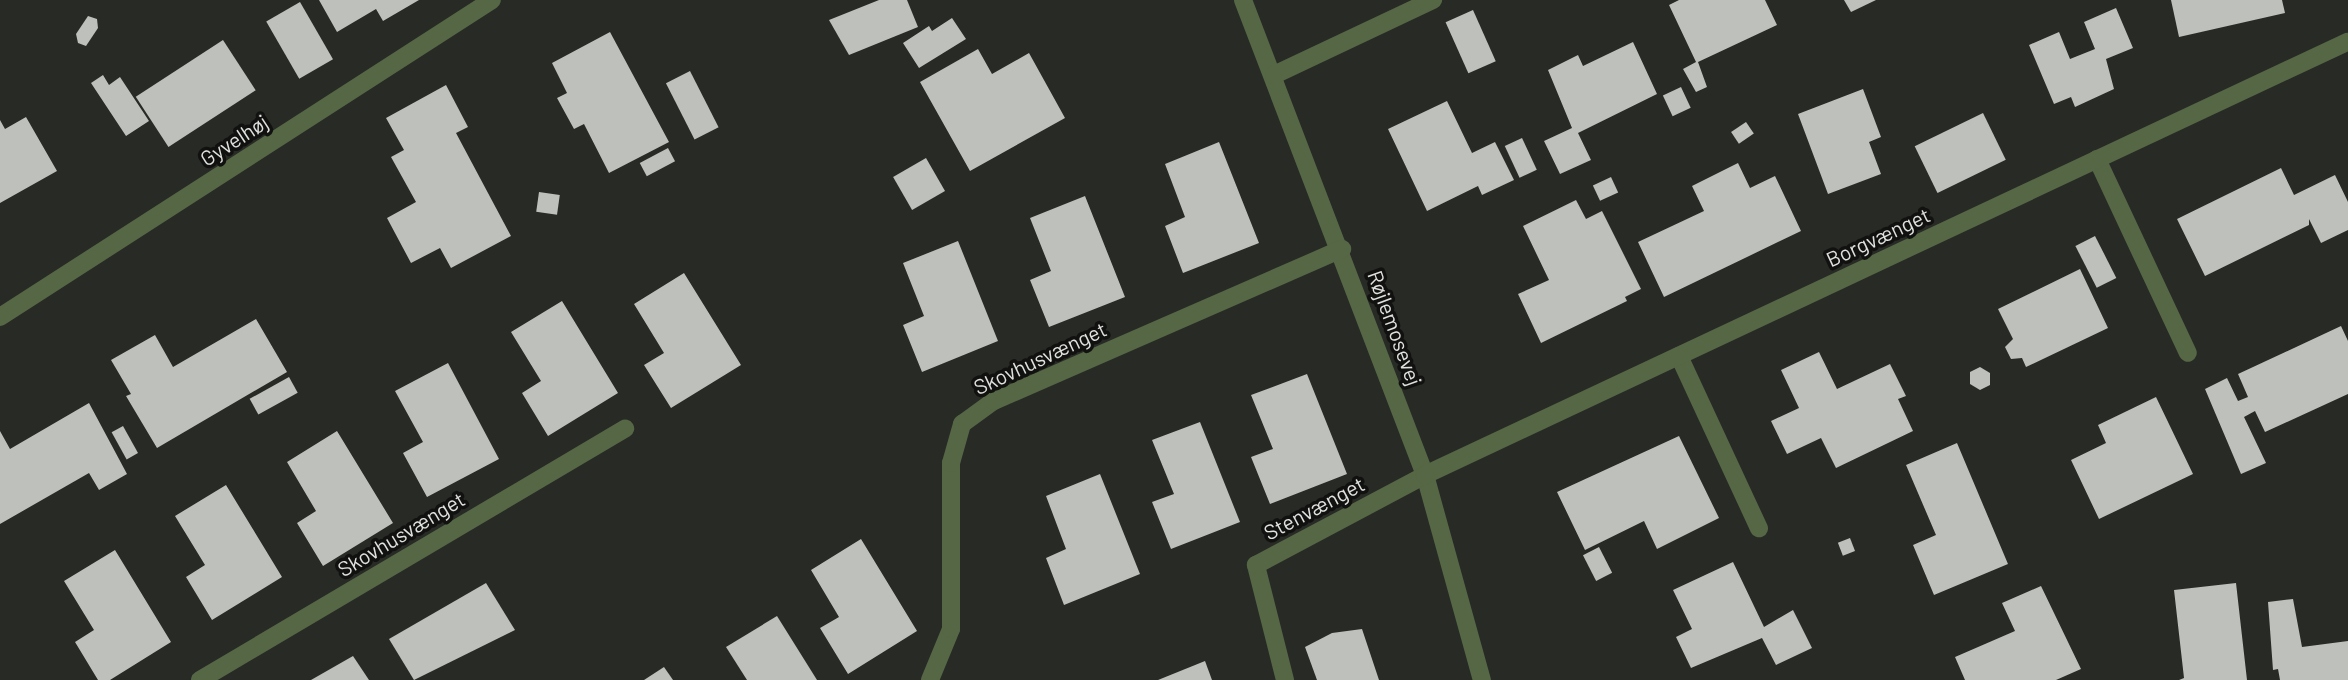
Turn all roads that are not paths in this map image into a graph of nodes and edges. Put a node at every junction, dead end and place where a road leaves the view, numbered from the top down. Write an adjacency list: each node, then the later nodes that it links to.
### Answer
1 (492, 0): 8 (street, Gyvelhøj)
2 (1243, 0): 5 (street, Røjlemosevej)
3 (1433, 0): 5 (street)
4 (2347, 42): 6 (street, Borgvænget)
5 (1274, 75): 7 (street, Røjlemosevej)
6 (2097, 159): 9 (street); 10 (street, Borgvænget)
7 (1342, 249): 12 (street, Røjlemosevej); 15 (street, Skovhusvænget)
8 (0, 317)
9 (2188, 353)
10 (1679, 356): 12 (street, Borgvænget); 13 (street)
11 (625, 429): 14 (street, Skovhusvænget)
12 (1425, 475): 16 (street, Stenvænget); 17 (street, Røjlemosevej)
13 (1759, 528)
14 (199, 680)
15 (930, 680)
16 (1285, 680)
17 (1482, 680)

